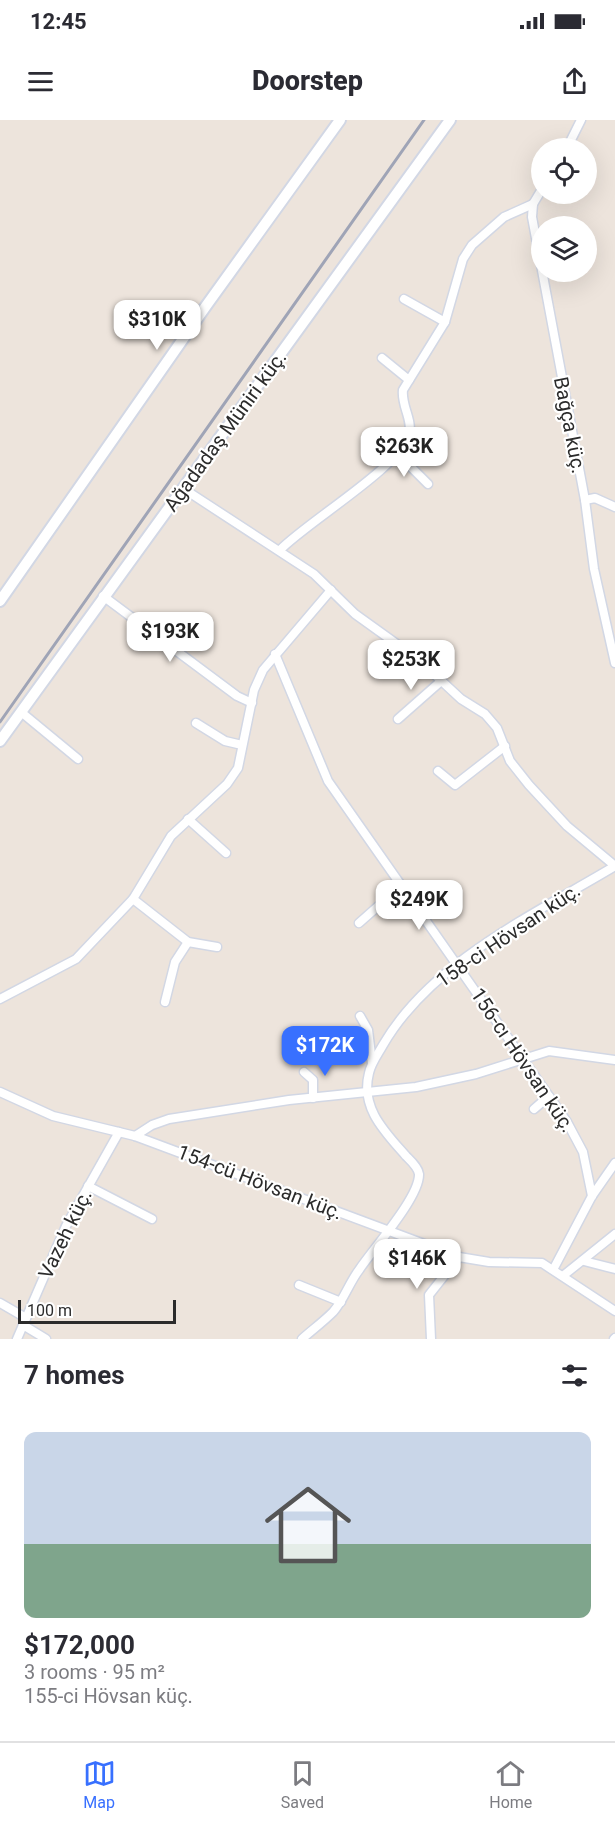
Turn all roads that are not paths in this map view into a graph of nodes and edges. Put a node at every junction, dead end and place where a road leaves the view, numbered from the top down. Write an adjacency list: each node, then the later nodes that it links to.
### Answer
1 (340, 120): 18 (street)
2 (450, 120): 12 (street, Ağadadaş Müniri küç.)
3 (581, 120): 4 (street)
4 (572, 138)
5 (533, 204): 7 (street); 13 (street, Bağça küç.)
6 (404, 299): 7 (street)
7 (445, 322): 9 (street)
8 (382, 358): 9 (street)
9 (409, 380): 10 (street)
10 (398, 454): 11 (street); 15 (street)
11 (428, 484)
12 (184, 489): 15 (street); 17 (street, Ağadadaş Müniri küç.)
13 (585, 500): 14 (street); 20 (street, Bağça küç.)
14 (615, 507)
15 (280, 550): 16 (street)
16 (331, 590): 19 (street); 21 (street)
17 (103, 596): 22 (street); 23 (street, Ağadadaş Müniri küç.)
18 (0, 601)
19 (274, 654): 22 (street); 34 (street, 156-cı Hövsan küç.)
20 (615, 663)
21 (440, 682): 24 (street); 28 (street)
22 (252, 703): 27 (street)
23 (21, 712): 26 (street, Ağadadaş Müniri küç.); 29 (street)
24 (398, 719)
25 (196, 723): 27 (street)
26 (0, 741)
27 (242, 745): 31 (street)
28 (505, 746): 30 (street); 33 (street)
29 (78, 759)
30 (438, 771)
31 (188, 819): 32 (street); 35 (street)
32 (226, 854)
33 (615, 866): 39 (street, 158-ci Hövsan küç.)
34 (402, 885): 36 (street); 39 (street, 156-cı Hövsan küç.)
35 (133, 899): 37 (street); 40 (street)
36 (359, 922)
37 (188, 942): 38 (street); 41 (street)
38 (217, 947)
39 (459, 964): 43 (street, 156-cı Hövsan küç.); 45 (street, 158-ci Hövsan küç.)
40 (0, 999)
41 (165, 1002)
42 (360, 1016): 45 (street)
43 (521, 1059): 44 (street); 48 (street); 49 (street, 156-cı Hövsan küç.)
44 (615, 1060)
45 (372, 1064): 48 (street, 158-ci Hövsan küç.)
46 (304, 1072): 50 (street)
47 (0, 1092): 52 (street, 154-cü Hövsan küç.)
48 (368, 1092): 50 (street); 58 (street, 158-ci Hövsan küç.)
49 (549, 1096): 51 (street); 56 (street, 156-cı Hövsan küç.)
50 (313, 1098): 53 (street)
51 (534, 1109)
52 (119, 1132): 53 (street, 154-cü Hövsan küç.); 55 (street, Vazeh küç.)
53 (135, 1136): 58 (street, 154-cü Hövsan küç.)
54 (615, 1163): 56 (street)
55 (88, 1186): 57 (street); 69 (street, Vazeh küç.)
56 (592, 1196): 62 (street)
57 (152, 1219)
58 (389, 1231): 60 (street, 154-cü Hövsan küç.); 66 (street, 158-ci Hövsan küç.)
59 (615, 1234): 61 (street)
60 (459, 1257): 62 (street, 154-cü Hövsan küç.); 73 (street)
61 (584, 1261): 63 (street); 64 (street)
62 (554, 1268): 64 (street, 154-cü Hövsan küç.)
63 (615, 1269)
64 (564, 1275): 68 (street, 154-cü Hövsan küç.)
65 (299, 1285): 66 (street)
66 (341, 1302): 72 (street, 158-ci Hövsan küç.)
67 (0, 1303): 69 (street)
68 (615, 1311)
69 (25, 1322): 70 (street, Vazeh küç.); 71 (street)
70 (17, 1339)
71 (46, 1339)
72 (302, 1339)
73 (431, 1339)

